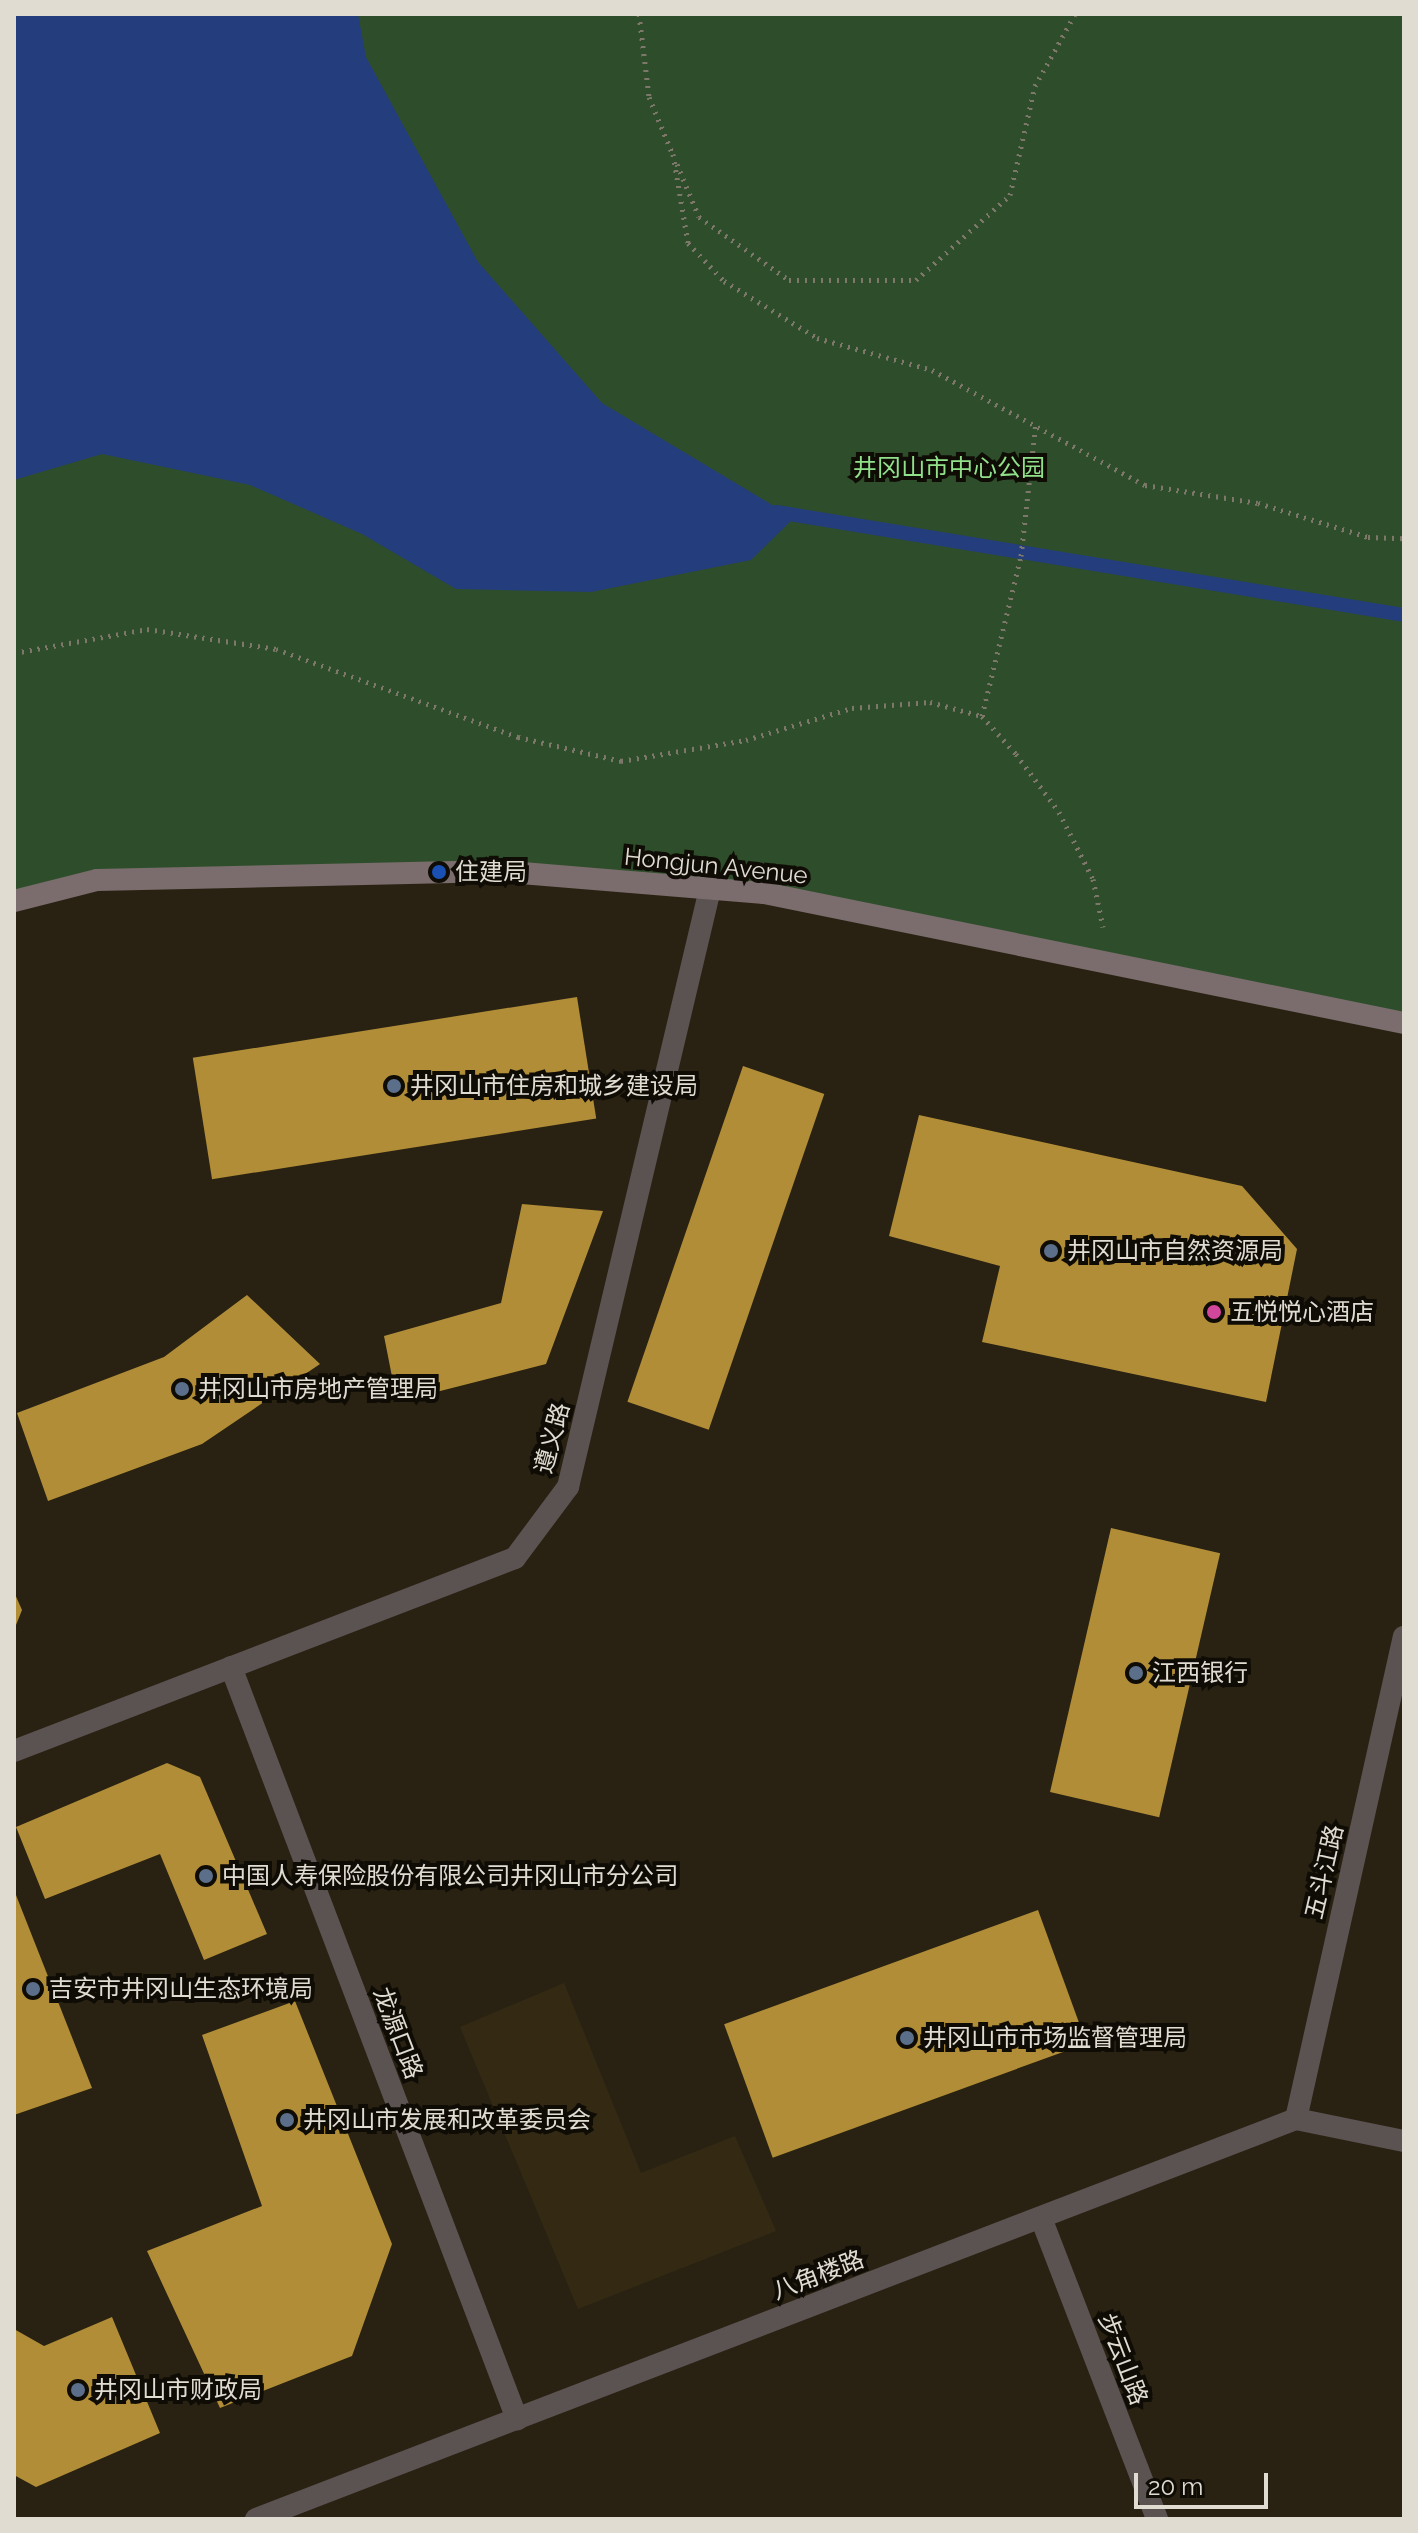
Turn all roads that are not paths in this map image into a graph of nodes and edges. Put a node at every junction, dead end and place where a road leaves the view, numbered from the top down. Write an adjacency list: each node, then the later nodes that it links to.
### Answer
1 (710, 889): 2 (main road, Hongjun Avenue); 3 (main road, Hongjun Avenue); 5 (street, 遵义路)
2 (14, 901)
3 (1404, 1023)
4 (1404, 1637): 7 (street, 五斗江路)
5 (231, 1667): 6 (street, 遵义路); 10 (street, 龙源口路)
6 (14, 1751)
7 (1296, 2119): 8 (street); 9 (street, 八角楼路)
8 (1404, 2141)
9 (1041, 2218): 10 (street, 八角楼路); 12 (street, 步云山路)
10 (517, 2419): 11 (street, 八角楼路)
11 (256, 2519)
12 (1157, 2519)

